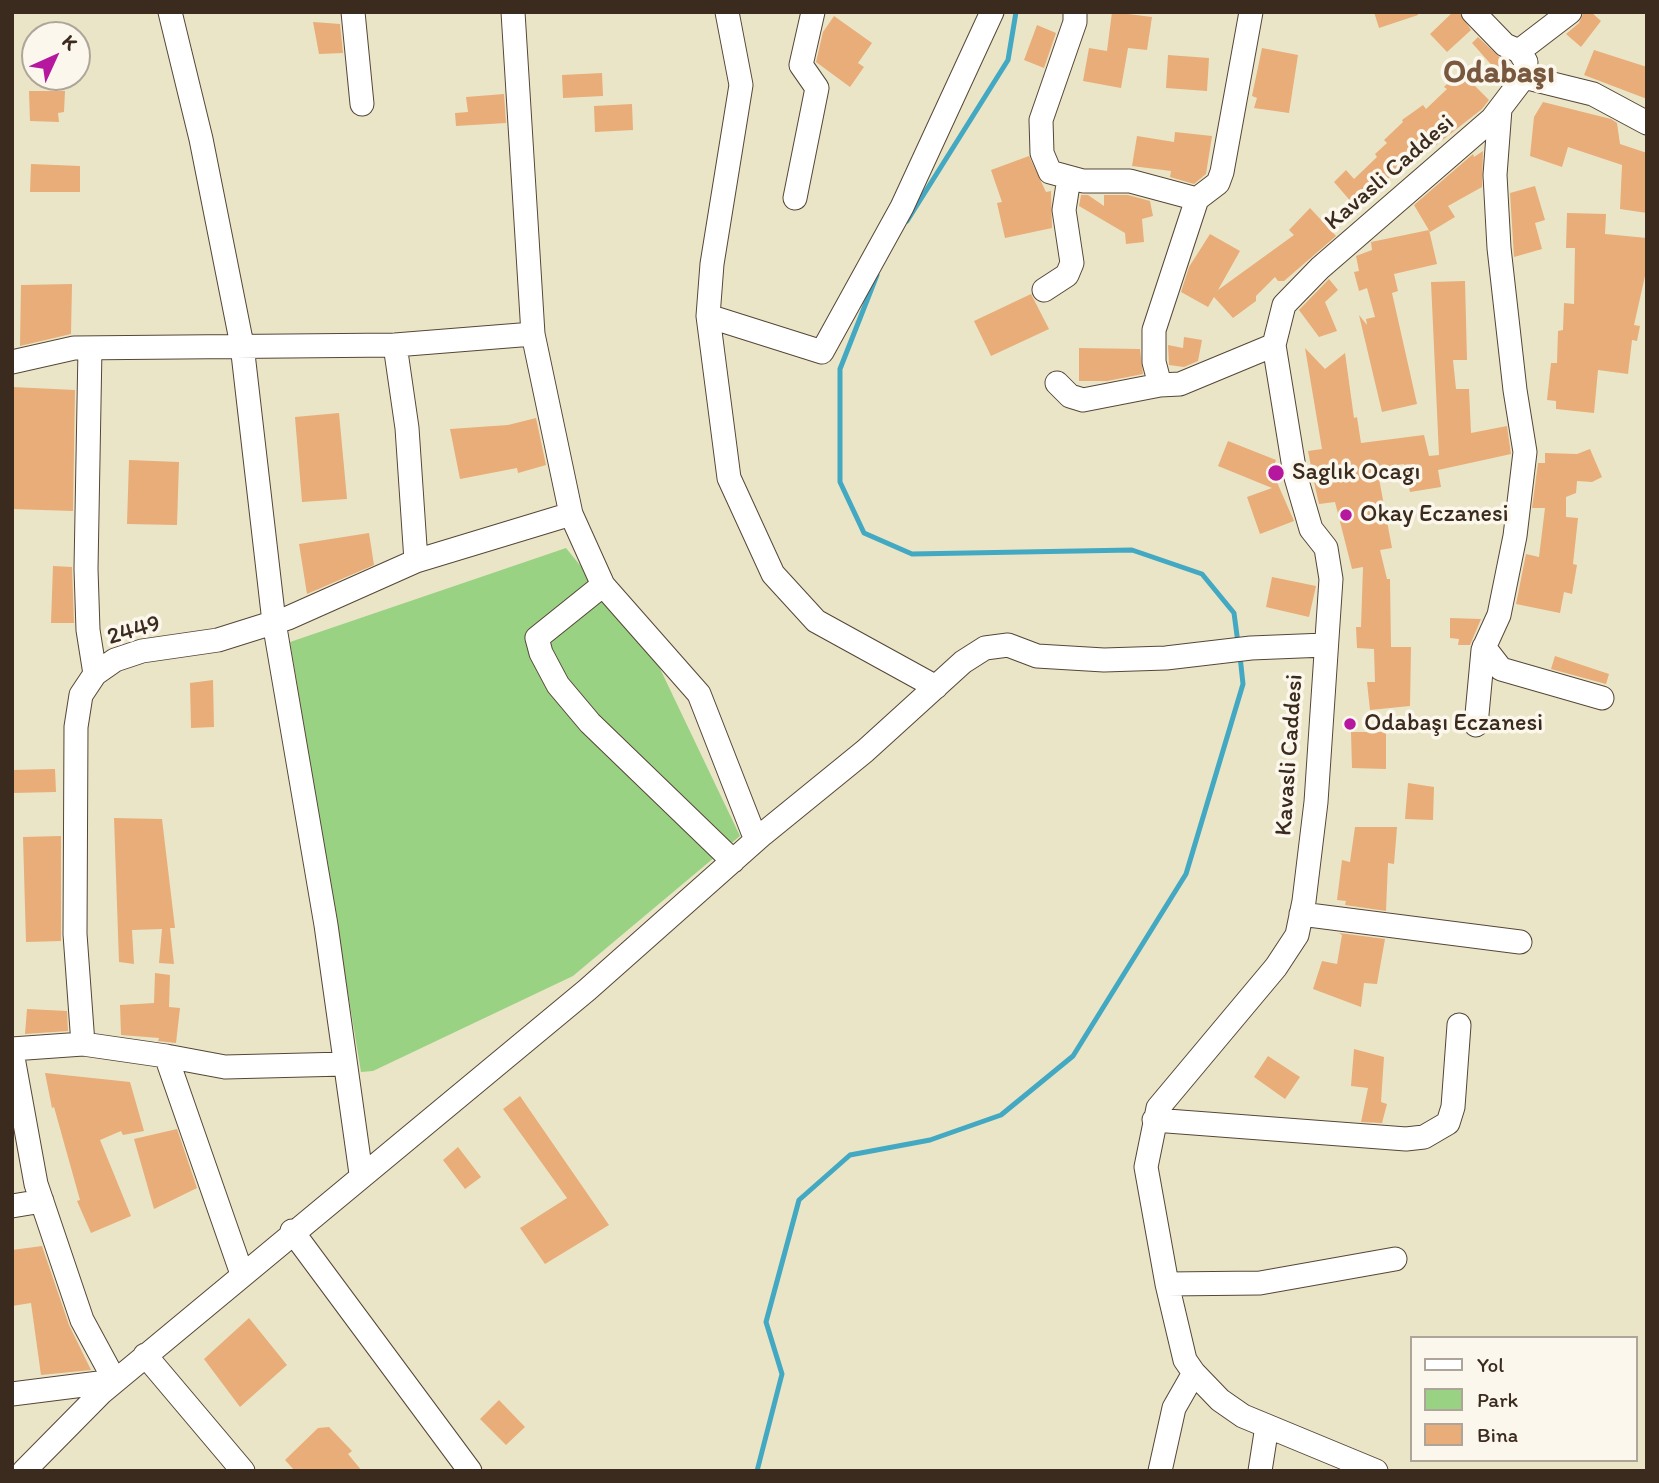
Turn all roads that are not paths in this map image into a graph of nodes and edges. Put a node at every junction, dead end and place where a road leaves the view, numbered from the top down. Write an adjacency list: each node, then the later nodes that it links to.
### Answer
1 (170, 12): 22 (street)
2 (353, 12): 13 (street)
3 (513, 12): 21 (street)
4 (727, 12): 20 (street)
5 (813, 12): 17 (street)
6 (992, 12): 20 (street)
7 (1075, 12): 16 (street)
8 (1251, 12): 18 (street)
9 (1474, 12): 11 (street)
10 (1570, 12): 11 (street)
11 (1519, 51): 12 (street)
12 (1524, 78): 14 (street, Kavasli Caddesi); 15 (street)
13 (362, 104)
14 (1500, 109): 24 (street, Kavasli Caddesi); 34 (street)
15 (1647, 123)
16 (1069, 177): 18 (street); 19 (street)
17 (795, 198)
18 (1197, 199): 28 (street)
19 (1044, 290)
20 (708, 316): 36 (street)
21 (533, 334): 23 (street); 29 (street)
22 (242, 345): 23 (street); 25 (street); 32 (street)
23 (395, 345): 30 (street)
24 (1274, 345): 28 (street); 33 (street, Kavasli Caddesi)
25 (90, 348): 26 (street); 35 (street)
26 (12, 362)
27 (1057, 383): 28 (street)
28 (1160, 384)
29 (571, 514): 30 (street, 2449); 31 (street)
30 (416, 561): 32 (street, 2449)
31 (603, 585): 39 (street); 40 (street)
32 (274, 622): 35 (street, 2449); 47 (street)
33 (1325, 645): 36 (street); 41 (street, Kavasli Caddesi)
34 (1484, 647): 37 (street); 38 (street)
35 (95, 674): 44 (street, 2449)
36 (936, 687): 39 (street)
37 (1602, 698)
38 (1476, 725)
39 (756, 840): 40 (street)
40 (733, 861): 49 (street)
41 (1301, 914): 42 (street); 48 (street, Kavasli Caddesi)
42 (1520, 942)
43 (1459, 1025): 48 (street)
44 (83, 1044): 45 (street); 46 (street)
45 (12, 1050): 50 (street)
46 (166, 1056): 47 (street); 54 (street)
47 (345, 1064): 49 (street)
48 (1154, 1120): 55 (street, Kavasli Caddesi)
49 (361, 1174): 52 (street)
50 (42, 1201): 51 (street); 58 (street)
51 (12, 1206)
52 (292, 1231): 54 (street); 64 (street)
53 (1395, 1259): 55 (street)
54 (242, 1274): 56 (street)
55 (1167, 1284): 57 (street, Kavasli Caddesi)
56 (145, 1355): 58 (street); 63 (street)
57 (1194, 1373): 60 (street, Kavasli Caddesi); 65 (street)
58 (115, 1381): 59 (street); 62 (street)
59 (12, 1394)
60 (1267, 1426): 61 (street, Kavasli Caddesi); 66 (street)
61 (1328, 1461): 67 (street, Kavasli Caddesi)
62 (24, 1471)
63 (243, 1471)
64 (470, 1471)
65 (1160, 1471)
66 (1260, 1471)
67 (1376, 1471)

